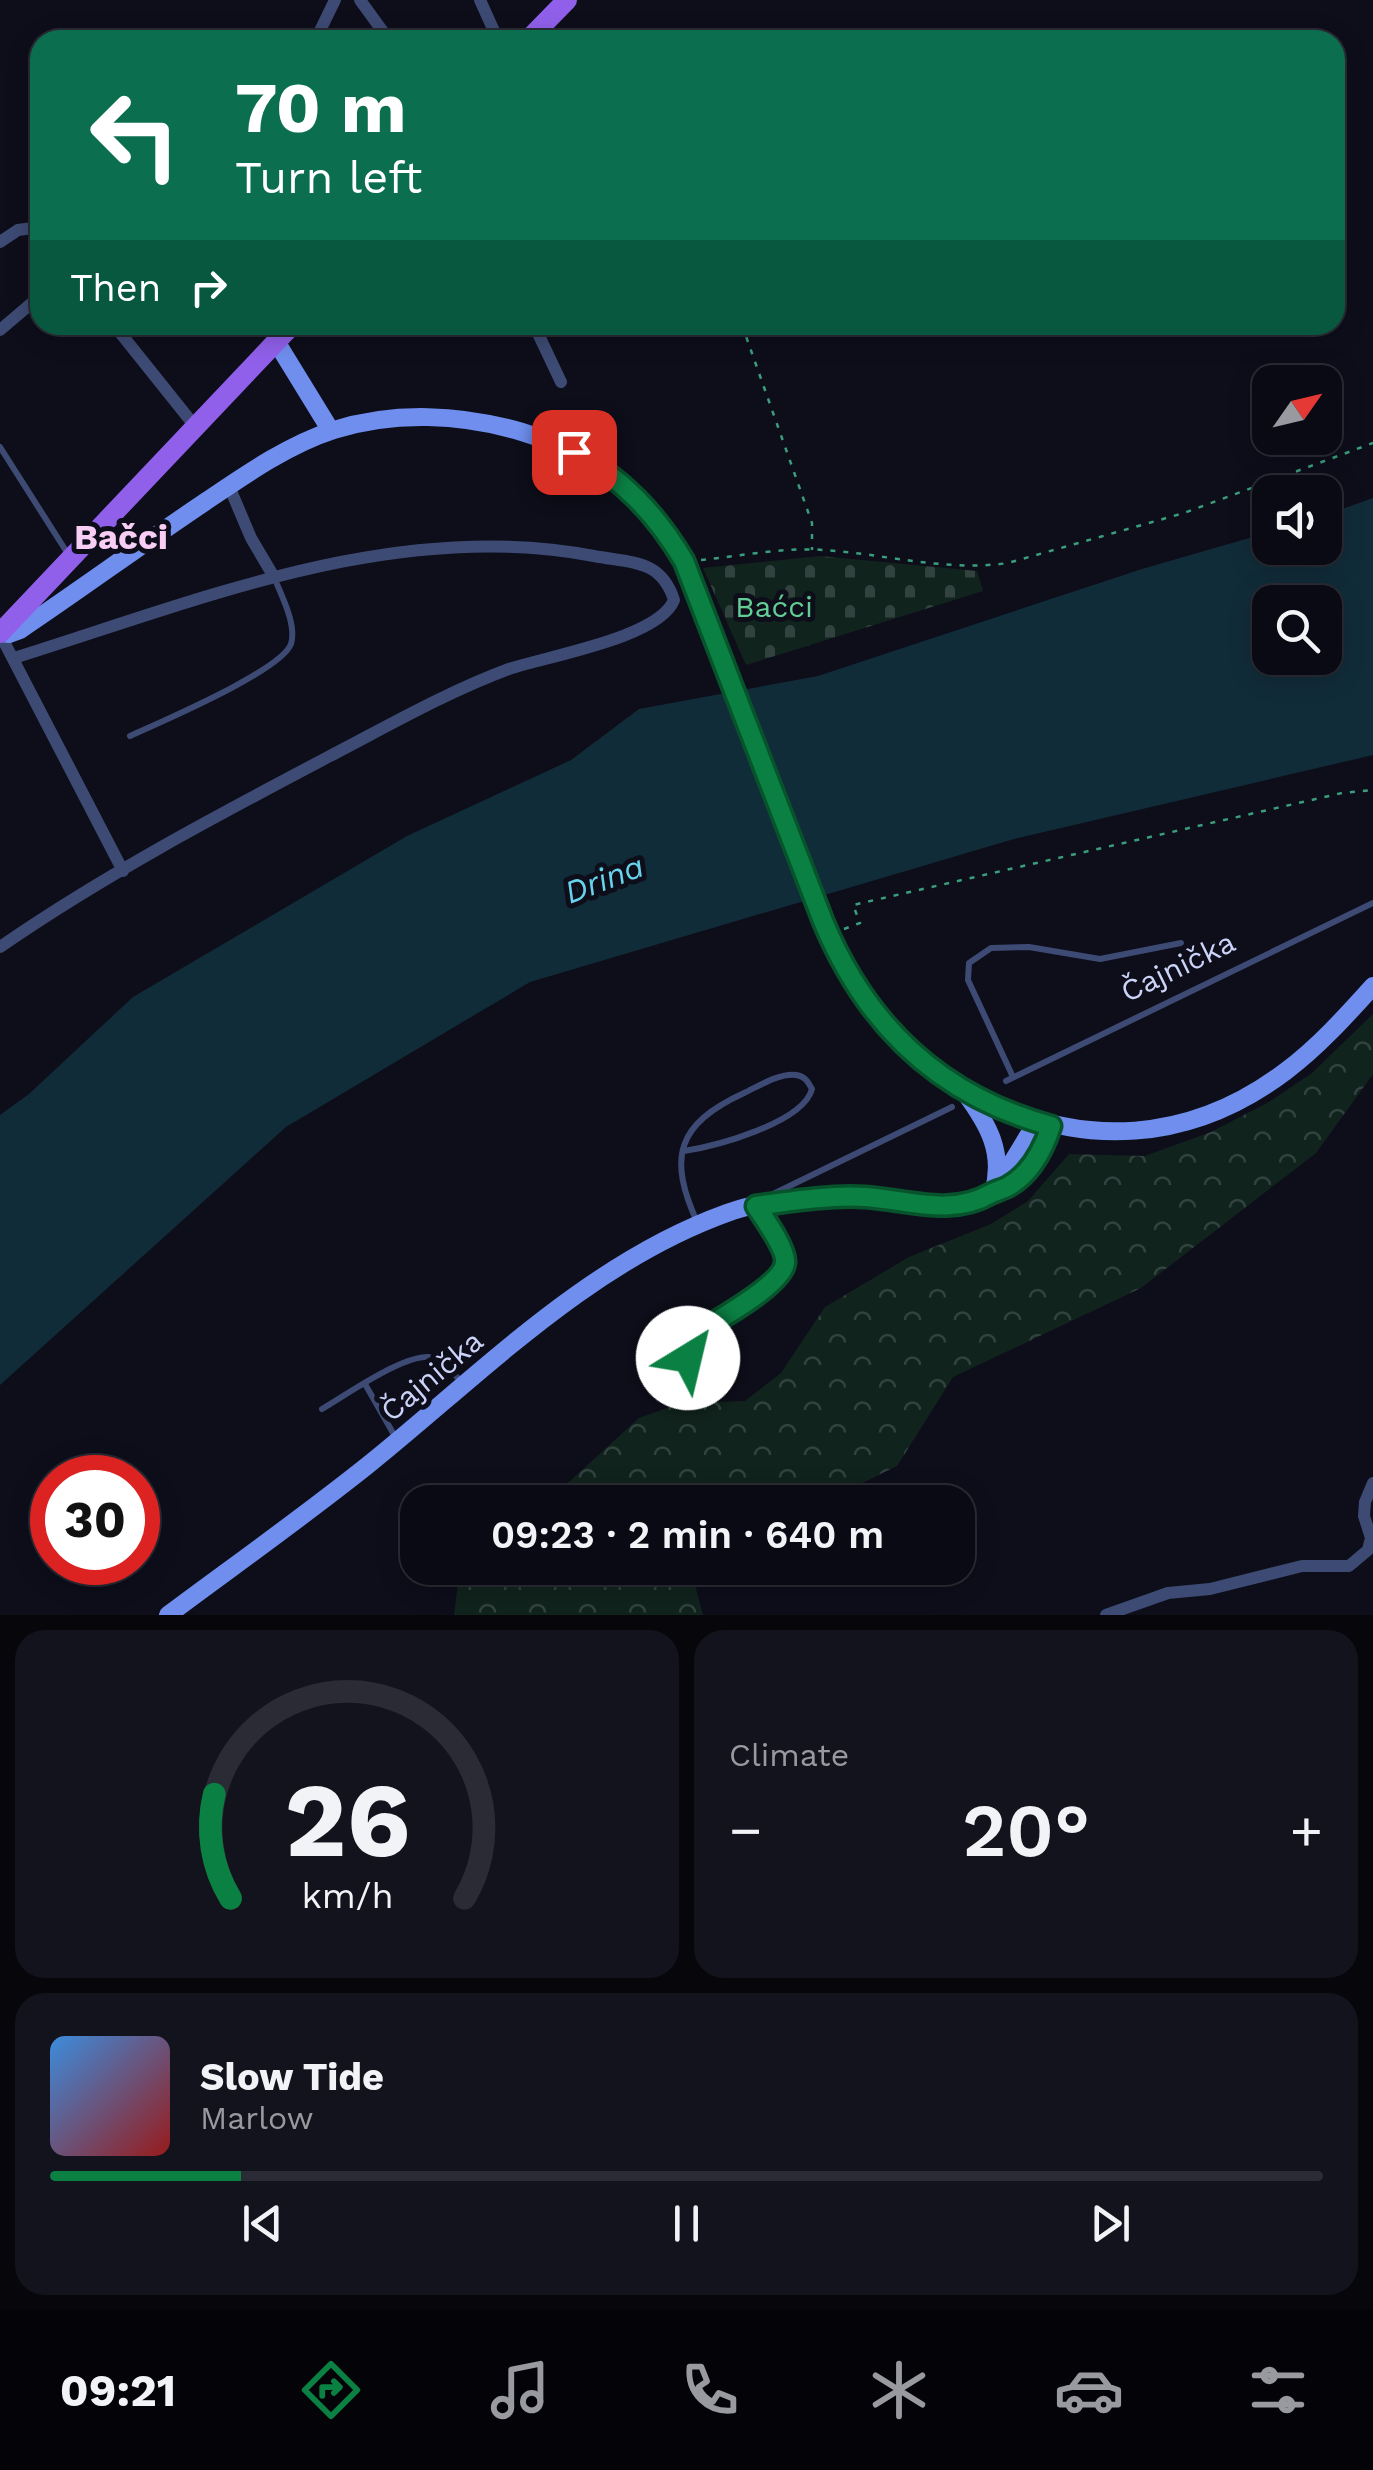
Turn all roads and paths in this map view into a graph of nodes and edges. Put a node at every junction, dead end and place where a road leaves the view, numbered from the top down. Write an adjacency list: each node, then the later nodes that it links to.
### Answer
1 (334, 0): 5 (street)
2 (360, 0): 6 (street)
3 (480, 0): 7 (street)
4 (568, 0): 8 (main road)
5 (321, 30)
6 (382, 30)
7 (494, 30)
8 (538, 30)
9 (30, 229): 10 (street)
10 (0, 242)
11 (30, 304): 12 (street)
12 (0, 330)
13 (122, 335): 19 (street)
14 (284, 335): 17 (main road)
15 (539, 335): 18 (street)
16 (746, 335): 24 (path)
17 (277, 343): 19 (main road); 20 (main road)
18 (561, 382)
19 (194, 425): 25 (main road)
20 (330, 431): 23 (main road); 26 (main road)
21 (1373, 443): 24 (path)
22 (0, 447): 25 (lane)
23 (228, 486): 27 (street); 28 (main road)
24 (812, 550): 26 (path)
25 (72, 559): 28 (main road)
26 (684, 561): 34 (main road)
27 (274, 577): 29 (street); 30 (lane); 32 (street)
28 (0, 633): 29 (street)
29 (14, 658): 32 (street)
30 (130, 736)
31 (1373, 790): 34 (path)
32 (123, 871): 36 (street)
33 (1373, 902): 35 (lane, Čajnička)
34 (826, 928): 38 (main road)
35 (1181, 944)
36 (0, 947)
37 (1373, 986): 40 (main road)
38 (960, 1086): 40 (main road); 42 (main road)
39 (952, 1107): 43 (lane, Čajnička)
40 (1051, 1126): 42 (main road)
41 (684, 1151): 41 (lane); 44 (lane)
42 (992, 1192): 43 (main road, Čajnička)
43 (752, 1206): 44 (main road, Čajnička); 45 (street)
44 (699, 1225): 47 (main road, Čajnička)
45 (688, 1358)
46 (365, 1384): 47 (lane); 48 (lane); 49 (lane)
47 (464, 1385): 49 (main road, Čajnička)
48 (322, 1409)
49 (397, 1440): 51 (main road, Čajnička)
50 (1373, 1483): 52 (street)
51 (168, 1615)
52 (1106, 1615)

